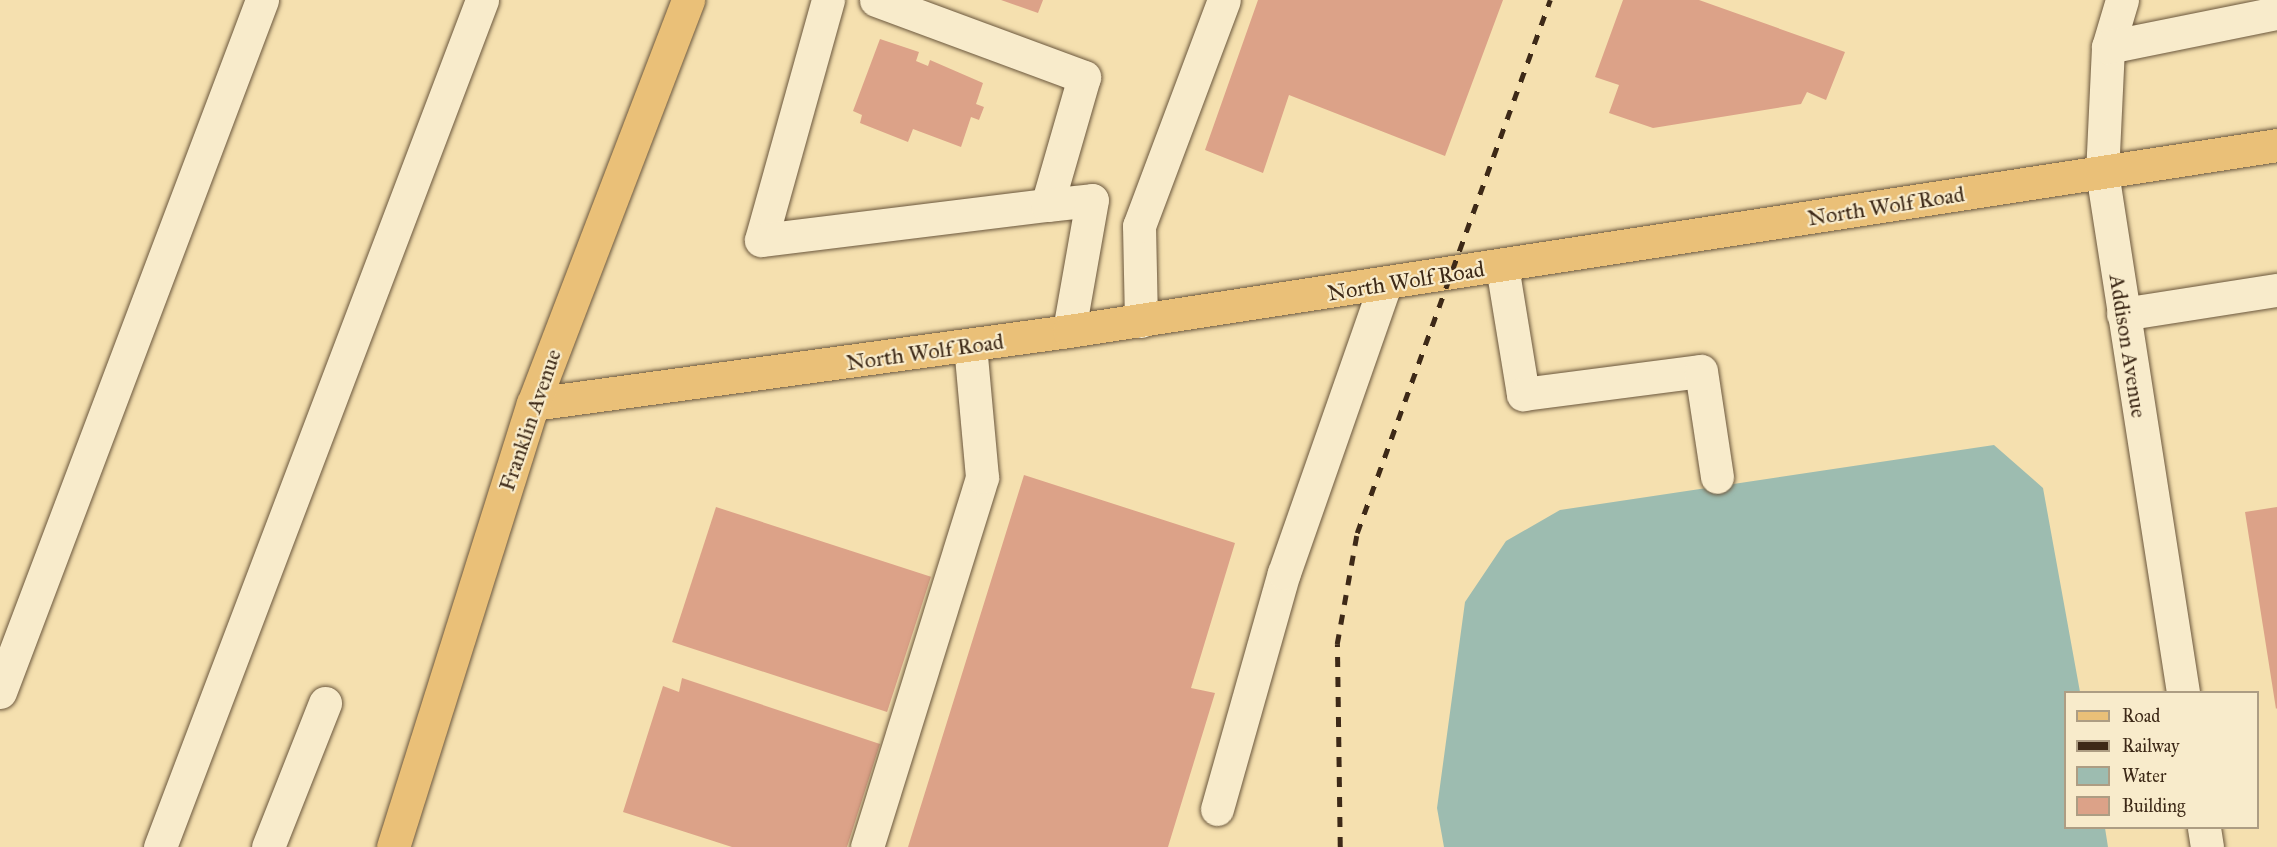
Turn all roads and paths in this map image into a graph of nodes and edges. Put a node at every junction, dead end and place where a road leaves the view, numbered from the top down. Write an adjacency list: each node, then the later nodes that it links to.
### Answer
1 (262, 0): 23 (street)
2 (482, 0): 27 (street)
3 (688, 0): 20 (main road, Franklin Avenue)
4 (828, 0): 12 (street)
5 (876, 0): 12 (street)
6 (1224, 0): 17 (street)
7 (2122, 0): 9 (street, Addison Avenue)
8 (2277, 13): 9 (street)
9 (2108, 46): 11 (street, Addison Avenue)
10 (2277, 145): 11 (main road, North Wolf Road)
11 (2102, 172): 13 (main road, North Wolf Road); 16 (street, Addison Avenue)
12 (1047, 205): 18 (street)
13 (1502, 266): 14 (main road, North Wolf Road); 21 (street)
14 (1385, 284): 17 (main road, North Wolf Road); 25 (street)
15 (2277, 290): 16 (street)
16 (2123, 314): 22 (street, Addison Avenue)
17 (1141, 321): 18 (main road, North Wolf Road)
18 (1069, 332): 19 (main road, North Wolf Road)
19 (970, 346): 20 (main road, North Wolf Road); 30 (street)
20 (533, 404): 29 (main road, Franklin Avenue)
21 (1717, 477)
22 (2183, 691)
23 (0, 692)
24 (325, 703): 28 (street)
25 (1217, 809)
26 (2204, 829): 31 (street)
27 (160, 847)
28 (268, 847)
29 (393, 847)
30 (867, 847)
31 (2207, 847)

